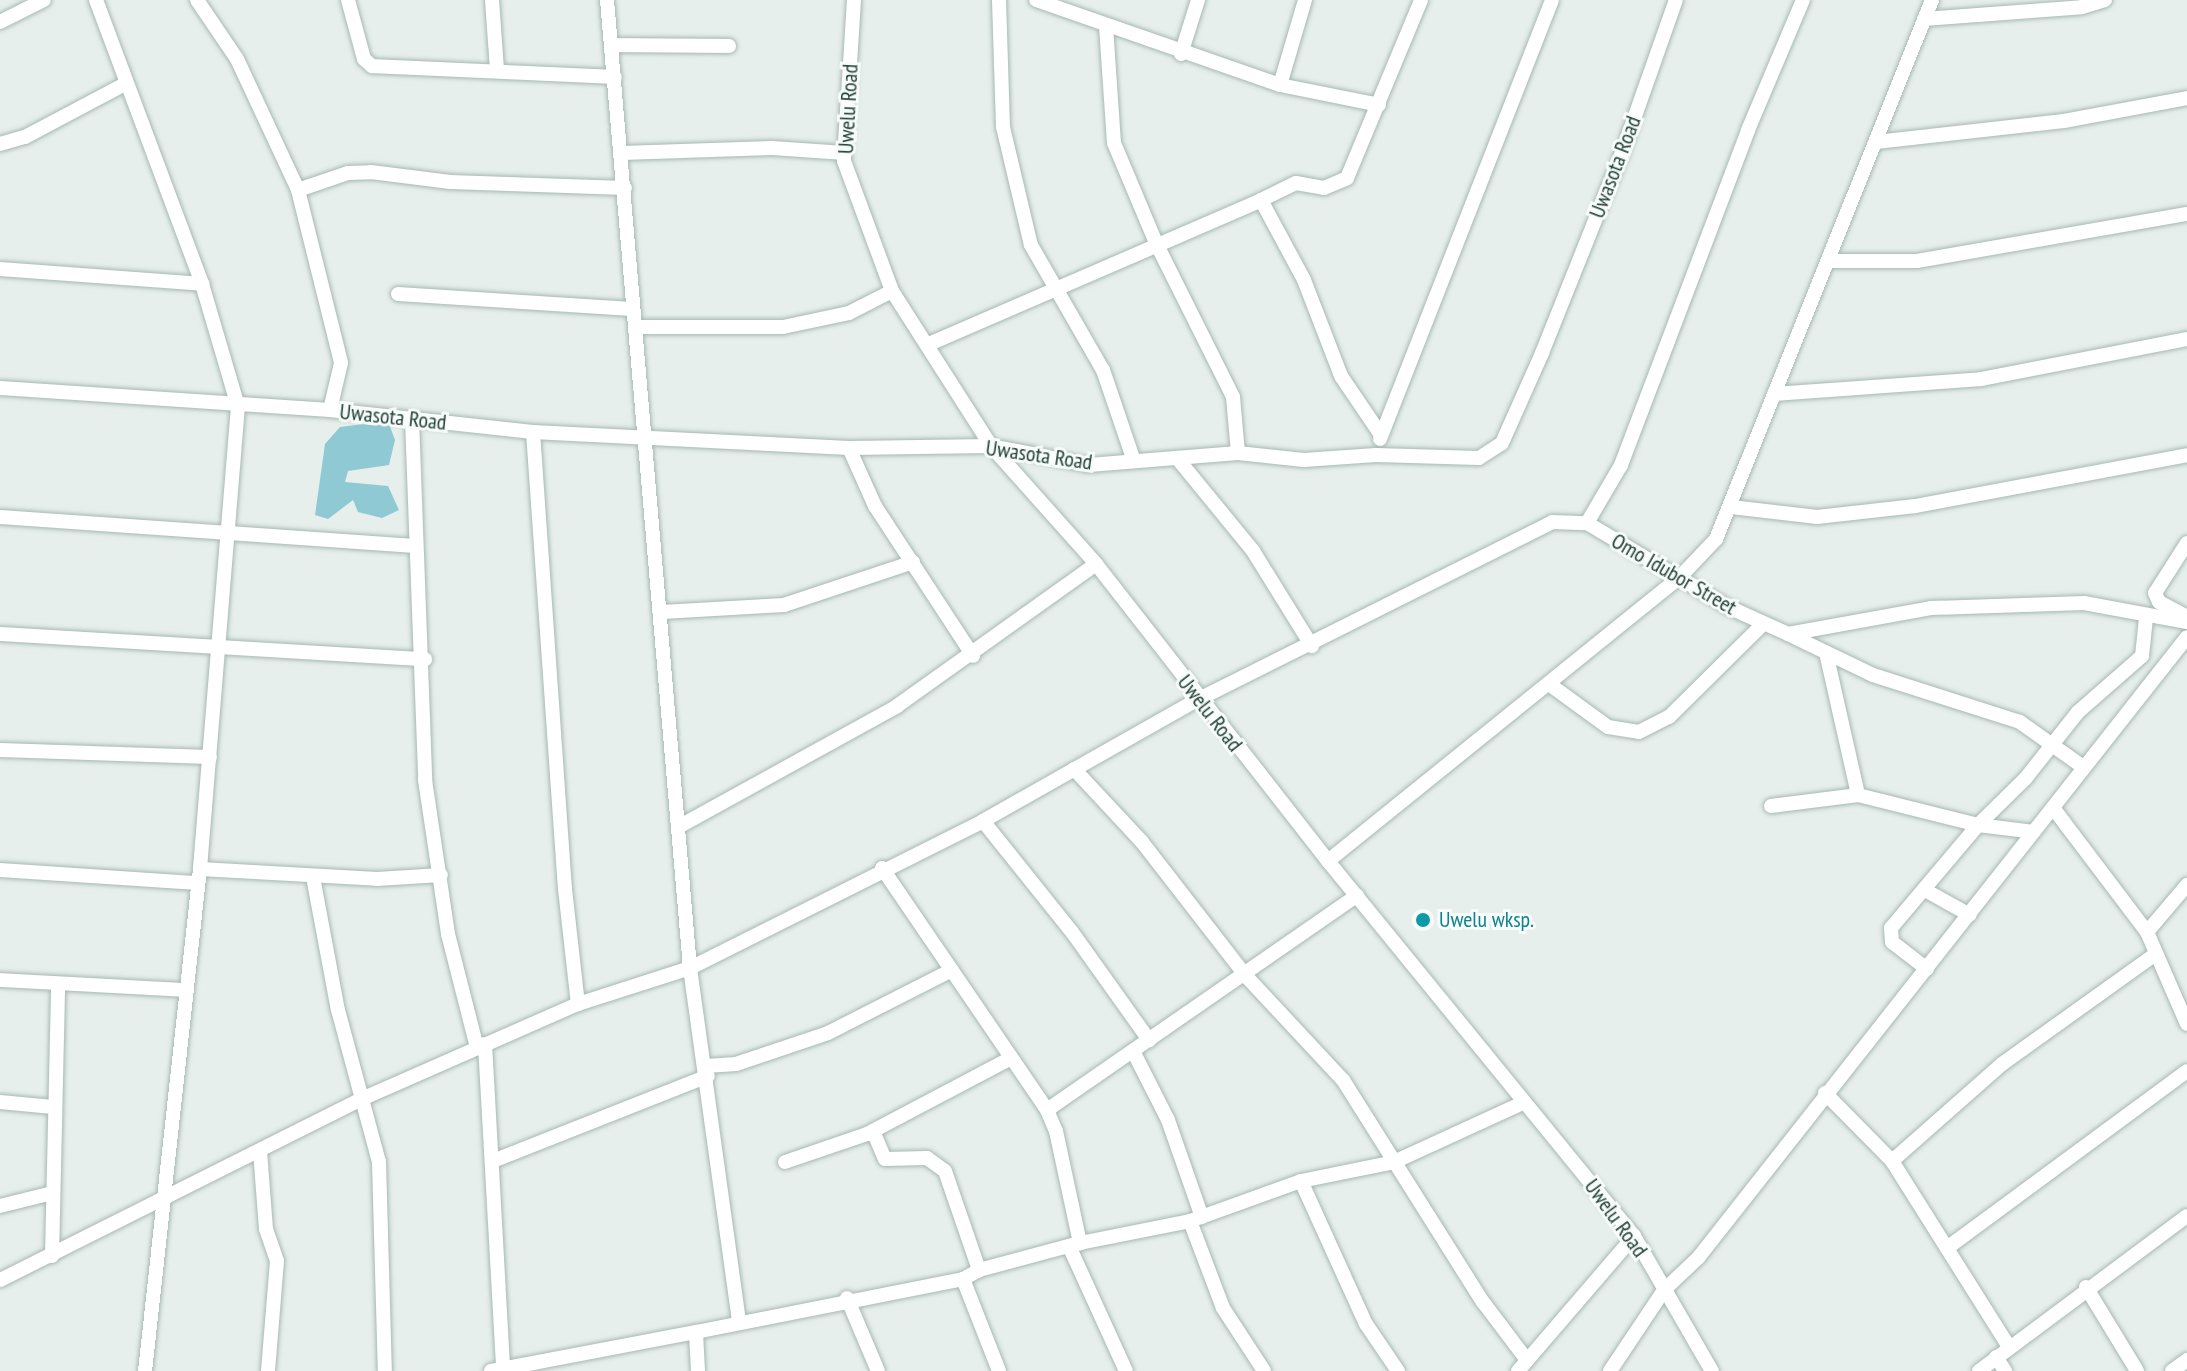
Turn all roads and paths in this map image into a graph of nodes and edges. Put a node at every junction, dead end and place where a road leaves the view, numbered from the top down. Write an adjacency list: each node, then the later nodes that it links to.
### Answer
1 (44, 0): 19 (street)
2 (96, 0): 26 (street)
3 (197, 0): 35 (street)
4 (348, 0): 24 (street)
5 (492, 0): 24 (street)
6 (607, 0): 21 (street)
7 (854, 0): 33 (street, Uwelu Road)
8 (999, 0): 42 (street)
9 (1036, 0): 20 (street)
10 (1198, 0): 23 (street)
11 (1305, 0): 27 (street)
12 (1421, 0): 29 (street)
13 (1552, 0): 55 (street)
14 (1676, 0): 60 (street, Uwasota Road)
15 (1803, 0): 66 (street)
16 (1932, 0): 18 (street)
17 (2105, 0): 18 (street)
18 (1924, 19): 30 (street)
19 (0, 22)
20 (1106, 26): 23 (street); 38 (street)
21 (611, 45): 22 (street); 25 (street)
22 (729, 46)
23 (1181, 54): 27 (street)
24 (497, 69): 25 (street)
25 (615, 77): 32 (street)
26 (127, 83): 31 (street); 41 (street)
27 (1280, 85): 29 (street)
28 (2187, 98): 30 (street)
29 (1379, 105): 36 (street)
30 (1876, 142): 39 (street)
31 (0, 144)
32 (622, 153): 33 (street); 34 (street)
33 (845, 153): 43 (street, Uwelu Road)
34 (625, 188): 35 (street); 45 (street)
35 (298, 190): 52 (street)
36 (1261, 200): 38 (street); 55 (street)
37 (2187, 214): 39 (street)
38 (1156, 243): 42 (street); 59 (street)
39 (1829, 261): 50 (street)
40 (0, 269): 41 (street)
41 (202, 284): 51 (street)
42 (1059, 290): 48 (street); 63 (street)
43 (892, 291): 46 (street); 48 (street, Uwelu Road)
44 (398, 294): 45 (street)
45 (632, 309): 46 (street)
46 (635, 327): 56 (street)
47 (2187, 339): 50 (street)
48 (929, 344): 57 (street, Uwelu Road)
49 (0, 388): 51 (street, Uwasota Road)
50 (1774, 394): 64 (street)
51 (238, 406): 52 (street, Uwasota Road); 67 (street)
52 (330, 410): 53 (street, Uwasota Road)
53 (412, 419): 54 (street, Uwasota Road); 69 (street)
54 (533, 432): 56 (street, Uwasota Road); 120 (street)
55 (1381, 435): 60 (street)
56 (648, 438): 58 (street, Uwasota Road); 73 (street)
57 (991, 446): 58 (street, Uwasota Road); 63 (street, Uwasota Road); 71 (street, Uwelu Road)
58 (849, 448): 70 (street)
59 (1238, 453): 60 (street, Uwasota Road); 62 (street, Uwasota Road)
60 (1376, 455)
61 (2187, 455): 64 (street)
62 (1177, 458): 63 (street, Uwasota Road); 80 (street)
63 (1134, 461)
64 (1731, 507): 72 (street)
65 (0, 517): 67 (street)
66 (1587, 523): 72 (street, Omo Idubor Street); 80 (street, Omo Idubor Street)
67 (229, 534): 69 (street); 81 (street)
68 (2187, 543): 75 (street)
69 (415, 546): 85 (street)
70 (913, 562): 73 (street); 82 (street)
71 (1096, 564): 82 (street); 88 (street, Uwelu Road)
72 (1679, 578): 76 (street, Omo Idubor Street); 87 (street)
73 (662, 612): 99 (street)
74 (2146, 618): 75 (street); 78 (street); 83 (street)
75 (2187, 620)
76 (1763, 624): 78 (street, Omo Idubor Street); 87 (street)
77 (0, 634): 81 (street)
78 (1788, 634): 84 (street, Omo Idubor Street)
79 (2187, 637): 86 (street)
80 (1312, 646): 88 (street, Omo Idubor Street)
81 (221, 647): 85 (street); 91 (street)
82 (973, 656): 99 (street)
83 (2142, 656): 86 (street); 89 (street)
84 (1827, 657): 89 (street, Omo Idubor Street); 94 (street)
85 (425, 659): 104 (street)
86 (2161, 671): 92 (street)
87 (1549, 684): 101 (street)
88 (1199, 699): 93 (street, Omo Idubor Street); 101 (street, Uwelu Road)
89 (2050, 745): 92 (street, Omo Idubor Street); 98 (street)
90 (0, 750): 91 (street)
91 (210, 757): 105 (street)
92 (2083, 767): 96 (street)
93 (1074, 769): 97 (street, Omo Idubor Street); 116 (street)
94 (1858, 795): 95 (street); 98 (street)
95 (1771, 806)
96 (2054, 809): 100 (street); 111 (street)
97 (983, 821): 102 (street, Omo Idubor Street); 122 (street)
98 (1978, 825): 100 (street); 108 (street)
99 (680, 826): 113 (street)
100 (2034, 832): 110 (street)
101 (1328, 861): 109 (street, Uwelu Road)
102 (882, 868): 113 (street, Omo Idubor Street); 115 (street)
103 (0, 870): 105 (street)
104 (441, 875): 106 (street); 123 (street)
105 (199, 876): 106 (street); 119 (street)
106 (313, 877): 129 (street)
107 (2187, 885): 111 (street)
108 (1925, 890): 110 (street); 114 (street)
109 (1357, 895): 116 (street); 131 (street, Uwelu Road)
110 (1970, 915): 114 (street)
111 (2147, 932): 112 (street)
112 (2154, 955): 121 (street); 137 (street)
113 (690, 968): 120 (street, Omo Idubor Street); 126 (street)
114 (1927, 969): 128 (street)
115 (952, 970): 125 (street); 126 (street)
116 (1245, 975): 122 (street); 139 (street)
117 (0, 980): 118 (street)
118 (58, 984): 119 (street); 132 (street)
119 (185, 990): 142 (street)
120 (578, 1004): 123 (street, Omo Idubor Street)
121 (2187, 1024)
122 (1149, 1040): 124 (street)
123 (481, 1046): 129 (street, Omo Idubor Street); 136 (street)
124 (1133, 1051): 133 (street); 145 (street)
125 (1011, 1058): 133 (street); 134 (street)
126 (707, 1071): 136 (street); 156 (street)
127 (2187, 1071): 148 (street)
128 (1825, 1093): 137 (street); 154 (street)
129 (366, 1097): 135 (street, Omo Idubor Street); 165 (street)
130 (0, 1102): 132 (street)
131 (1523, 1103): 139 (street); 146 (street, Uwelu Road)
132 (53, 1107): 141 (street)
133 (1047, 1110): 147 (street)
134 (873, 1131): 138 (street); 150 (street)
135 (260, 1151): 142 (street, Omo Idubor Street); 164 (street)
136 (493, 1161): 162 (street)
137 (1892, 1161): 148 (street)
138 (785, 1162)
139 (1394, 1162): 140 (street); 161 (street)
140 (1301, 1181): 145 (street); 171 (street)
141 (52, 1193): 143 (street); 149 (street)
142 (161, 1202): 149 (street, Omo Idubor Street); 163 (street)
143 (0, 1206)
144 (2187, 1216): 153 (street)
145 (1196, 1219): 147 (street); 170 (street)
146 (1634, 1236): 154 (street, Uwelu Road); 161 (street)
147 (1074, 1244): 150 (street); 169 (street)
148 (1947, 1248): 158 (street)
149 (52, 1256): 152 (street, Omo Idubor Street)
150 (979, 1270): 151 (street)
151 (963, 1279): 155 (street); 168 (street)
152 (0, 1280)
153 (2086, 1287): 158 (street); 176 (street)
154 (1664, 1290): 172 (street); 173 (street, Uwelu Road)
155 (847, 1298): 156 (street); 167 (street)
156 (739, 1320): 157 (street)
157 (696, 1332): 162 (street); 166 (street)
158 (2009, 1347): 159 (street)
159 (1996, 1357): 174 (street); 175 (street)
160 (2187, 1360): 177 (street)
161 (1522, 1365)
162 (497, 1370)
163 (145, 1371)
164 (268, 1371)
165 (385, 1371)
166 (698, 1371)
167 (878, 1371)
168 (999, 1371)
169 (1126, 1371)
170 (1264, 1371)
171 (1398, 1371)
172 (1610, 1371)
173 (1712, 1371)
174 (1979, 1371)
175 (2005, 1371)
176 (2137, 1371)
177 (2172, 1371)

